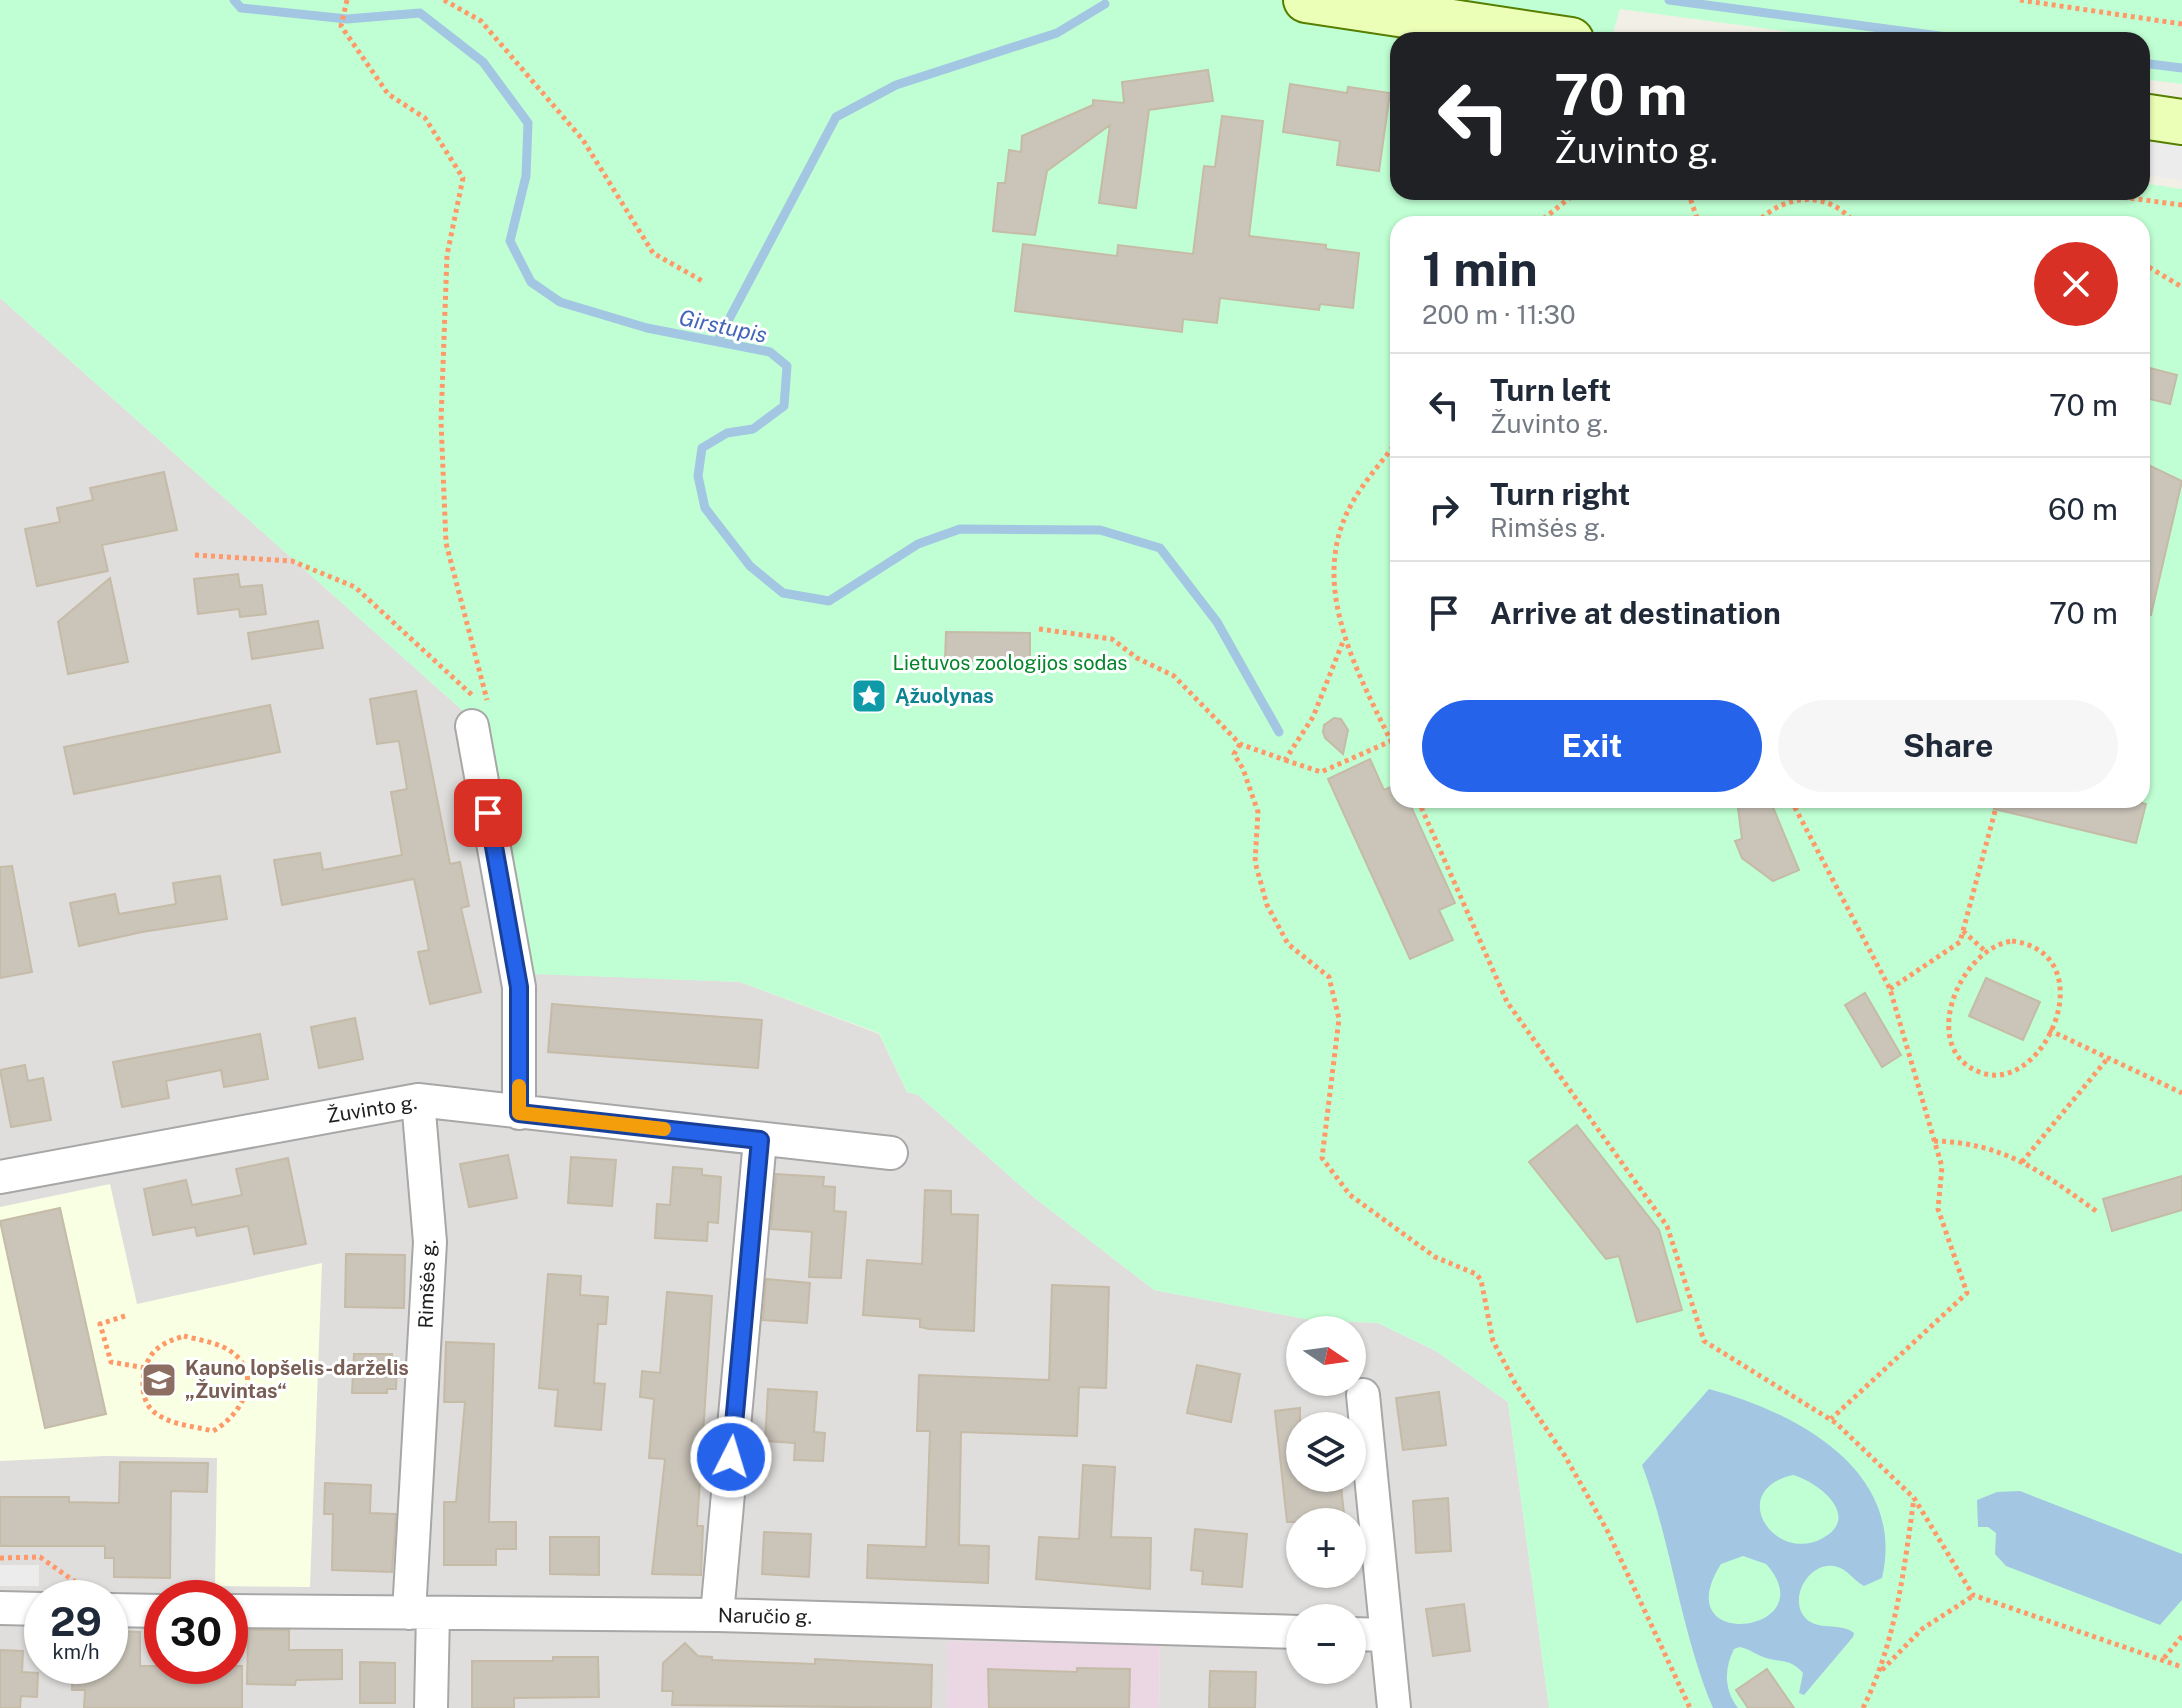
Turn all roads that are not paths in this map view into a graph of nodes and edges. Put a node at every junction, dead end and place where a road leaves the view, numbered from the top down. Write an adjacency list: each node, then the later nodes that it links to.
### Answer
1 (1306, 0): 2 (street)
2 (1518, 32)
3 (2150, 117): 4 (street)
4 (2182, 122)
5 (472, 726): 7 (street)
6 (418, 1100): 7 (street, Žuvinto g.); 10 (street, Žuvinto g.); 15 (street, Rimšės g.)
7 (519, 1113): 8 (street, Žuvinto g.)
8 (760, 1140): 9 (street, Žuvinto g.); 16 (street)
9 (891, 1153)
10 (0, 1177)
11 (1363, 1396): 19 (street)
12 (0, 1608): 13 (street)
13 (24, 1609)
14 (248, 1611): 15 (street, Naručio g.)
15 (421, 1613): 16 (street, Naručio g.); 20 (street, Rimšės g.)
16 (717, 1615): 17 (street, Naručio g.)
17 (1286, 1632)
18 (1366, 1634): 19 (street)
19 (1385, 1635): 21 (street)
20 (431, 1708)
21 (1394, 1708)

